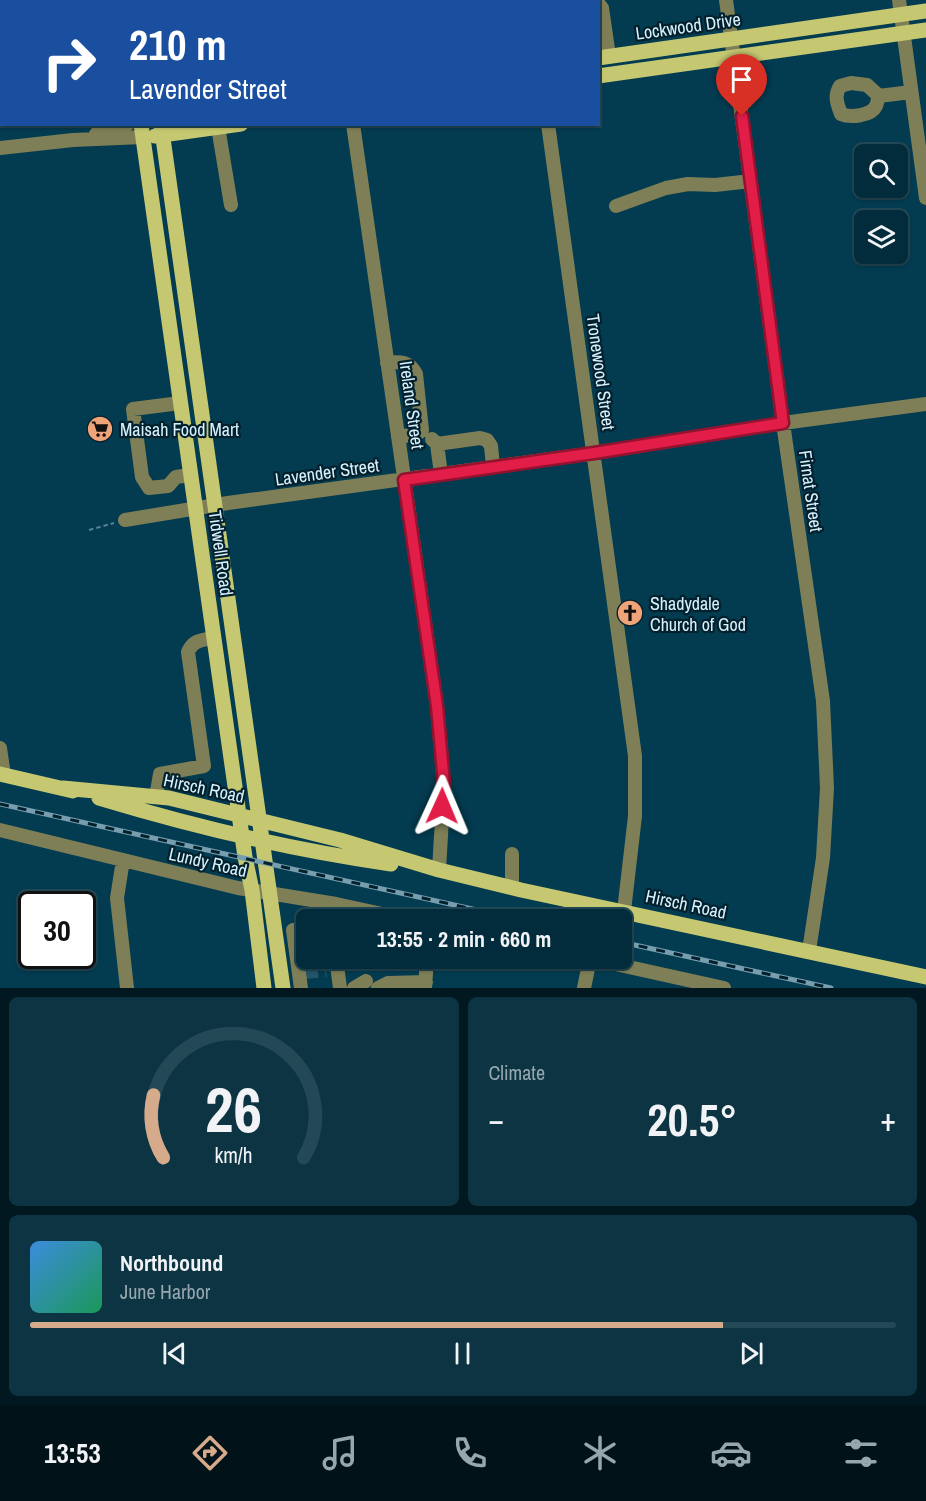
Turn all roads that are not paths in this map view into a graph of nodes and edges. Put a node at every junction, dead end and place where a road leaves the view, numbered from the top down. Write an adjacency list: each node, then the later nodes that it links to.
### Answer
1 (726, 0): 7 (street, Firnat Street)
2 (600, 6): 8 (street)
3 (900, 7): 4 (main road, Lockwood Drive); 6 (street); 7 (main road, Lockwood Drive)
4 (926, 11)
5 (926, 30): 6 (main road, Lockwood Drive)
6 (903, 33): 9 (main road, Lockwood Drive); 11 (street)
7 (732, 40): 8 (main road, Lockwood Drive); 9 (street, Firnat Street)
8 (604, 57)
9 (734, 57): 10 (main road, Lockwood Drive); 22 (street, Firnat Street)
10 (600, 76)
11 (912, 92): 12 (street); 23 (street)
12 (879, 96)
13 (121, 126): 20 (street)
14 (226, 126): 17 (main road)
15 (353, 126): 28 (street, Ireland Street)
16 (548, 126): 35 (street, Tronewood Street)
17 (218, 127): 18 (main road); 24 (street)
18 (162, 130): 19 (main road); 26 (main road, Tidwell Road)
19 (142, 131): 20 (street); 27 (main road, Tidwell Road)
20 (73, 140): 21 (street)
21 (0, 148)
22 (751, 181): 25 (street); 31 (street, Firnat Street)
23 (926, 198)
24 (231, 205)
25 (616, 207)
26 (186, 314): 27 (main road); 40 (main road, Tidwell Road)
27 (168, 317): 29 (main road, Tidwell Road)
28 (387, 363): 32 (street); 33 (street, Ireland Street)
29 (180, 403): 38 (main road, Tidwell Road); 38 (street)
30 (926, 404): 31 (street, Lavender Street)
31 (783, 423): 35 (street, Lavender Street); 66 (street, Firnat Street)
32 (422, 430): 33 (street); 34 (street)
33 (398, 437): 39 (street, Ireland Street)
34 (437, 444): 36 (street); 37 (street)
35 (594, 453): 36 (street, Lavender Street); 64 (street, Tronewood Street)
36 (493, 466): 37 (street, Lavender Street)
37 (441, 474): 39 (street, Lavender Street)
38 (190, 475): 41 (main road, Tidwell Road)
39 (404, 480): 40 (street, Lavender Street); 56 (street, Ireland Street)
40 (214, 505): 41 (street, Lavender Street); 43 (main road, Tidwell Road)
41 (195, 508): 42 (street, Lavender Street); 44 (main road, Tidwell Road)
42 (125, 520)
43 (233, 635): 44 (main road); 50 (main road, Tidwell Road)
44 (214, 638): 48 (street); 49 (main road, Tidwell Road)
45 (0, 748): 46 (street)
46 (2, 775): 47 (main road, Hirsch Road)
47 (63, 788): 48 (main road, Hirsch Road); 52 (main road, Hirsch Road)
48 (156, 797): 49 (main road, Hirsch Road)
49 (241, 816): 50 (main road, Hirsch Road); 52 (main road, Tidwell Road)
50 (259, 820): 53 (main road, Tidwell Road); 56 (main road, Hirsch Road)
51 (0, 830): 55 (street, Lundy Road)
52 (243, 837): 53 (main road, Hirsch Road); 58 (main road, Tidwell Road)
53 (262, 841): 56 (main road, Hirsch Road); 59 (main road, Tidwell Road)
54 (512, 854): 57 (street)
55 (123, 860): 58 (street, Lundy Road); 75 (street)
56 (439, 870): 57 (main road, Hirsch Road)
57 (512, 887): 63 (main road, Hirsch Road)
58 (252, 890): 59 (street, Lundy Road); 76 (main road, Tidwell Road)
59 (270, 893): 60 (street, Lundy Road); 77 (main road, Tidwell Road)
60 (336, 904): 61 (street); 62 (street, Lundy Road)
61 (335, 909)
62 (359, 909)
63 (615, 909)
64 (624, 909)
65 (632, 913): 66 (main road, Hirsch Road)
66 (809, 951): 72 (main road, Hirsch Road)
67 (632, 968): 81 (street)
68 (301, 969): 78 (street)
69 (334, 969): 79 (street)
70 (427, 969): 74 (street)
71 (587, 969): 80 (street)
72 (926, 977)
73 (373, 984): 74 (street)
74 (426, 985)
75 (127, 988)
76 (264, 988)
77 (283, 988)
78 (301, 988)
79 (340, 988)
80 (584, 988)
81 (724, 988)

